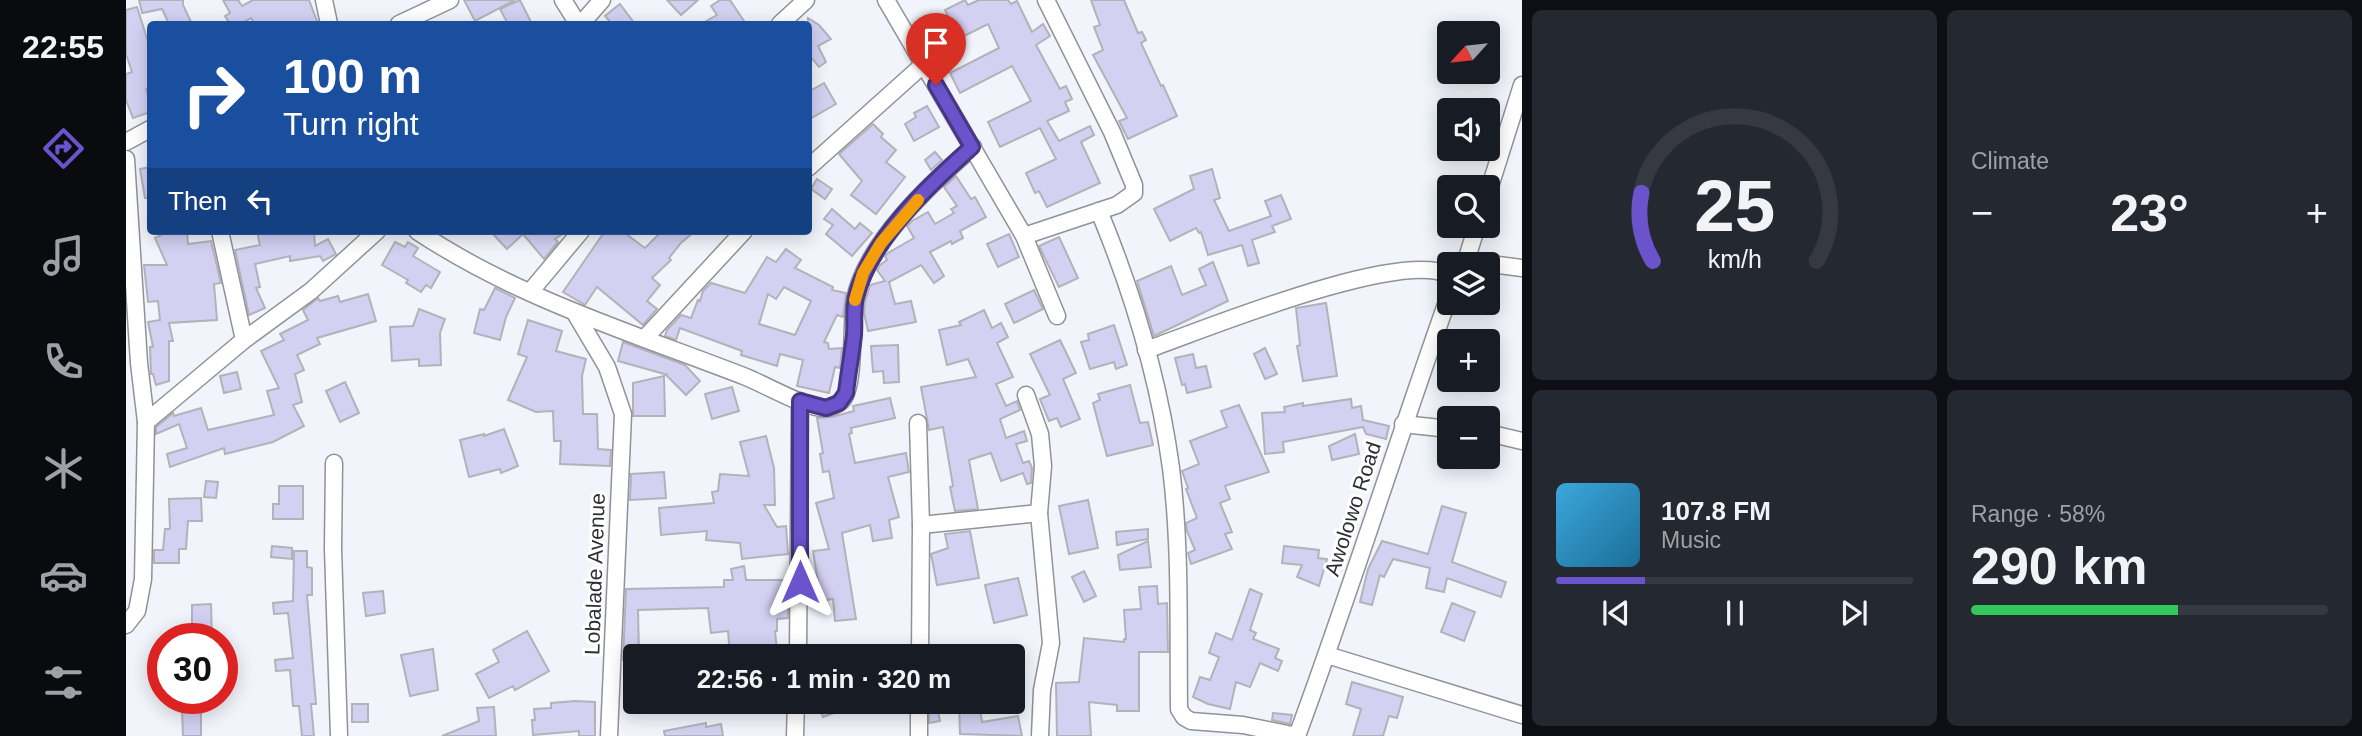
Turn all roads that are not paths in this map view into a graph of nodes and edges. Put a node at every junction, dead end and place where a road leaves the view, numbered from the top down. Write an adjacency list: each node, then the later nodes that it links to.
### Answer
1 (324, 0): 8 (street)
2 (450, 0): 9 (street)
3 (563, 0): 10 (street)
4 (602, 0): 11 (street)
5 (806, 0): 12 (street)
6 (886, 0): 13 (street)
7 (1046, 0): 21 (street)
8 (328, 21)
9 (405, 21)
10 (577, 21)
11 (582, 21)
12 (783, 21)
13 (923, 64): 17 (street); 19 (street)
14 (1522, 85): 20 (street)
15 (147, 131): 16 (street)
16 (126, 142)
17 (972, 147): 27 (street); 41 (street)
18 (126, 159): 28 (street)
19 (812, 164)
20 (1494, 175)
21 (1099, 211): 27 (street); 38 (street)
22 (221, 235): 37 (street)
23 (373, 235): 37 (street)
24 (424, 235): 32 (street)
25 (578, 235): 32 (street)
26 (740, 235): 36 (street)
27 (1024, 236): 35 (street)
28 (129, 239): 39 (street)
29 (1500, 265): 30 (street)
30 (1522, 268)
31 (1437, 270): 38 (street)
32 (530, 292): 33 (street)
33 (575, 313): 36 (street); 59 (street, Lobalade Avenue)
34 (1442, 315): 44 (street, Awolowo Road)
35 (1057, 316)
36 (645, 338): 41 (street)
37 (244, 340): 42 (street)
38 (1146, 350): 63 (street)
39 (133, 364): 42 (street)
40 (1027, 395): 49 (street)
41 (800, 401): 52 (street)
42 (146, 422): 51 (street)
43 (918, 422): 50 (street)
44 (1404, 424): 45 (street); 54 (street, Awolowo Road)
45 (1437, 428)
46 (1500, 436): 47 (street)
47 (1522, 441)
48 (334, 463): 58 (street)
49 (1040, 513): 50 (street); 62 (street)
50 (921, 525): 53 (street)
51 (126, 625)
52 (798, 644)
53 (920, 644)
54 (1327, 655): 57 (street); 63 (street, Awolowo Road)
55 (796, 714): 60 (street)
56 (919, 714): 61 (street)
57 (1522, 715)
58 (339, 736)
59 (609, 736)
60 (795, 736)
61 (919, 736)
62 (1040, 736)
63 (1297, 736)

